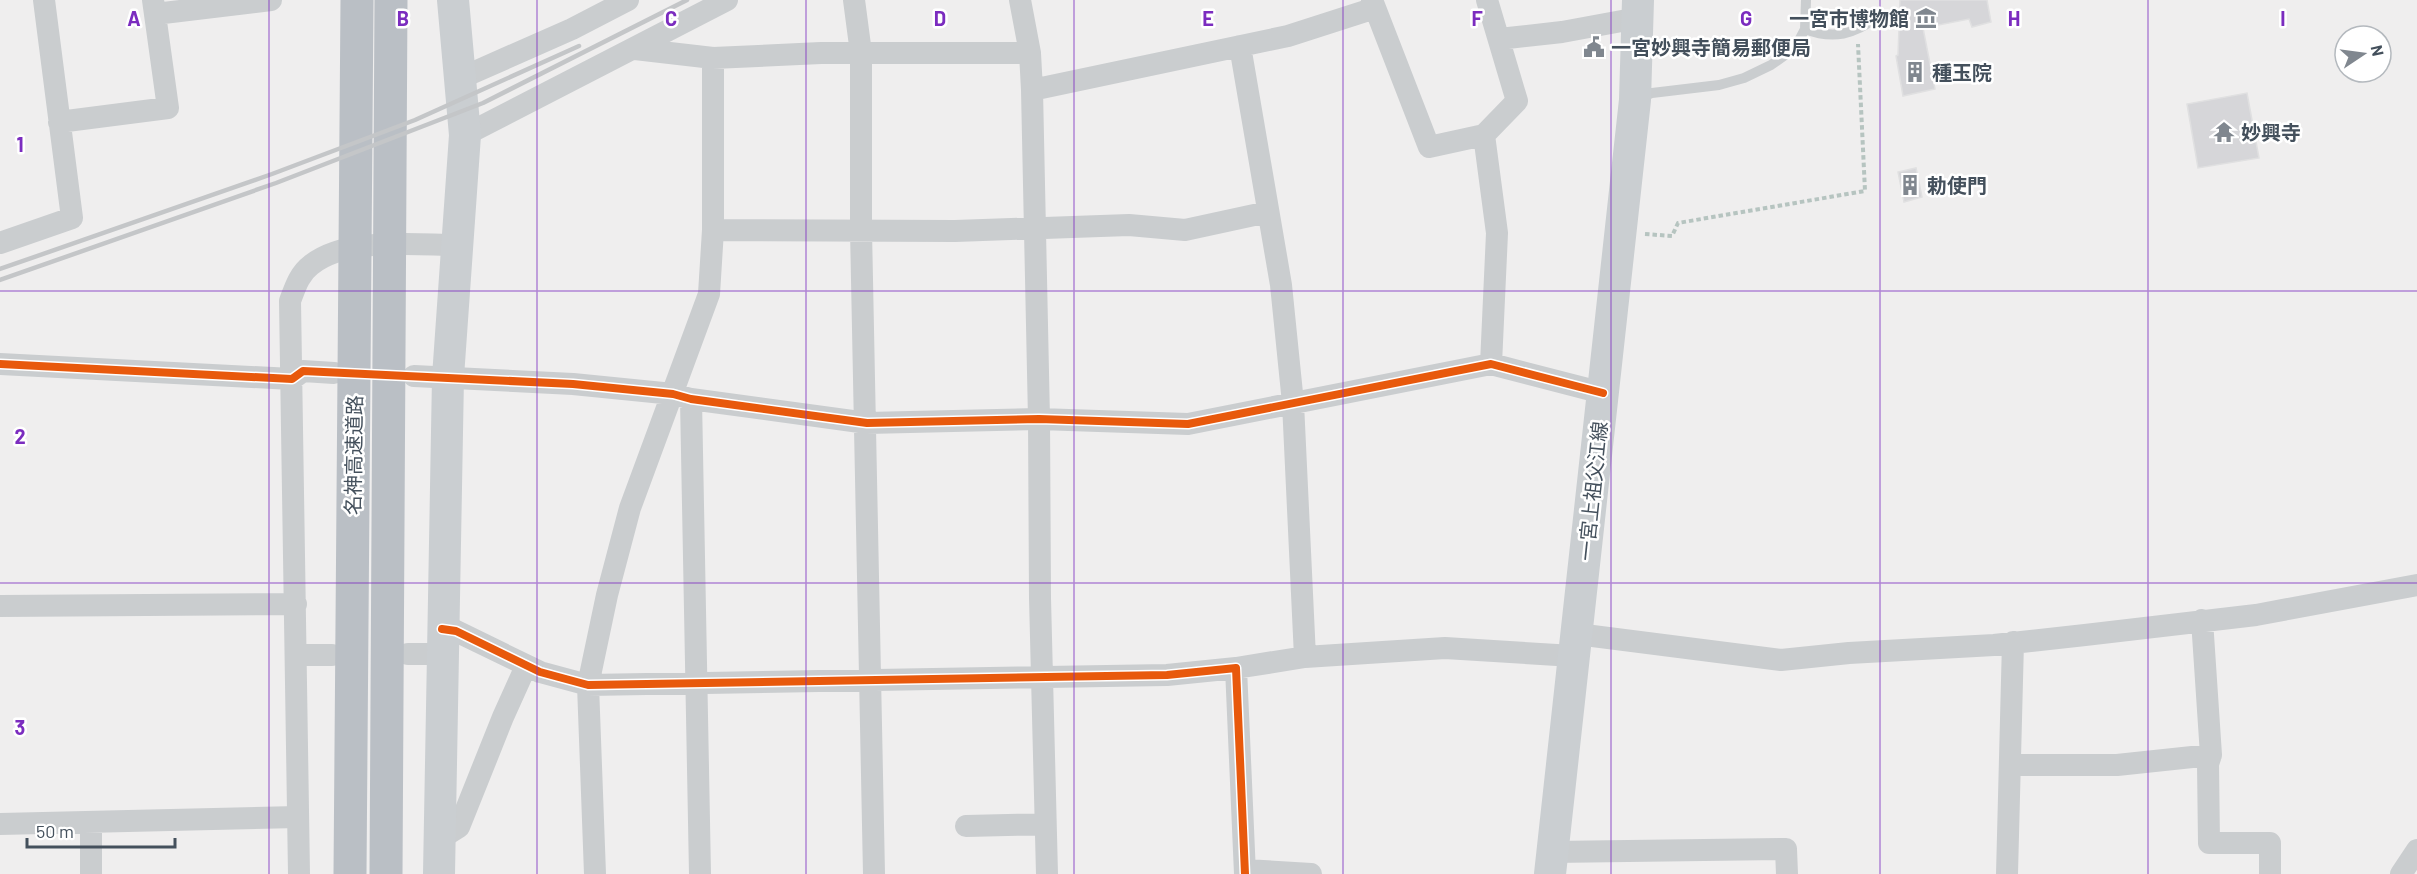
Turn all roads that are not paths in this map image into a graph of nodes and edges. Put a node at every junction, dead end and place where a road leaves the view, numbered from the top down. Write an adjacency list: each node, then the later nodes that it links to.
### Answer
1 (44, 0): 26 (street)
2 (271, 0): 13 (street)
3 (357, 0): 76 (highway, 名神高速道路)
4 (392, 0): 77 (highway, 名神高速道路)
5 (453, 0): 23 (street)
6 (628, 0): 23 (street)
7 (727, 0): 19 (street)
8 (854, 0): 20 (street)
9 (1020, 0): 21 (street)
10 (1487, 0): 17 (street)
11 (1806, 0): 16 (lane)
12 (1374, 4): 18 (street); 28 (street)
13 (154, 7): 26 (street)
14 (1638, 9): 17 (street); 25 (street, 一宮上祖父江線)
15 (1878, 17): 16 (lane)
16 (1805, 29): 25 (lane)
17 (1499, 39): 28 (street)
18 (1240, 46): 24 (street); 29 (street)
19 (635, 49): 22 (street); 27 (street)
20 (861, 53): 21 (street); 22 (street); 32 (street)
21 (1030, 53): 24 (street)
22 (713, 58): 31 (street)
23 (461, 78): 27 (street)
24 (1032, 90): 30 (street)
25 (1635, 100): 41 (street, 一宮上祖父江線)
26 (59, 122): 33 (street)
27 (465, 135): 34 (street)
28 (1484, 135): 36 (street)
29 (1268, 212): 30 (street); 43 (street)
30 (1036, 228): 32 (street); 44 (street)
31 (713, 230): 32 (street); 42 (street)
32 (861, 230): 45 (street)
33 (0, 243)
34 (457, 245): 39 (street); 40 (street)
35 (0, 364): 40 (street)
36 (1491, 364): 41 (street); 43 (street)
37 (334, 373): 40 (street)
38 (414, 376): 39 (street)
39 (448, 377): 42 (street); 50 (street)
40 (292, 379): 47 (street)
41 (1603, 393): 52 (street, 一宮上祖父江線)
42 (682, 397): 45 (street); 61 (street); 62 (street)
43 (1293, 403): 44 (street); 56 (street)
44 (1039, 419): 45 (street); 59 (street)
45 (867, 423): 60 (street)
46 (2417, 585): 49 (street)
47 (296, 604): 48 (street); 54 (street)
48 (0, 606)
49 (2202, 620): 51 (street); 63 (street)
50 (442, 642): 53 (street); 57 (street); 70 (street)
51 (2013, 642): 52 (street); 64 (street)
52 (1575, 645): 56 (street); 72 (street, 一宮上祖父江線)
53 (408, 654)
54 (296, 655): 55 (street); 65 (street)
55 (332, 655)
56 (1305, 657): 58 (street)
57 (526, 666): 61 (street); 70 (street)
58 (1236, 668): 59 (street); 73 (street)
59 (1044, 678): 60 (street); 68 (street)
60 (871, 680): 62 (street); 81 (street)
61 (588, 685): 62 (street); 79 (street)
62 (697, 685): 80 (street)
63 (2211, 755): 64 (street); 86 (street)
64 (2011, 765): 85 (street)
65 (298, 817): 66 (street); 75 (street)
66 (91, 823): 67 (street); 74 (street)
67 (0, 824)
68 (1045, 824): 69 (street); 82 (street)
69 (966, 826)
70 (440, 839): 78 (street)
71 (2417, 850): 87 (street)
72 (1551, 863): 84 (street)
73 (1246, 872): 83 (street)
74 (92, 874)
75 (299, 874)
76 (350, 874)
77 (386, 874)
78 (439, 874)
79 (595, 874)
80 (700, 874)
81 (874, 874)
82 (1047, 874)
83 (1311, 874)
84 (1787, 874)
85 (2007, 874)
86 (2270, 874)
87 (2401, 874)

